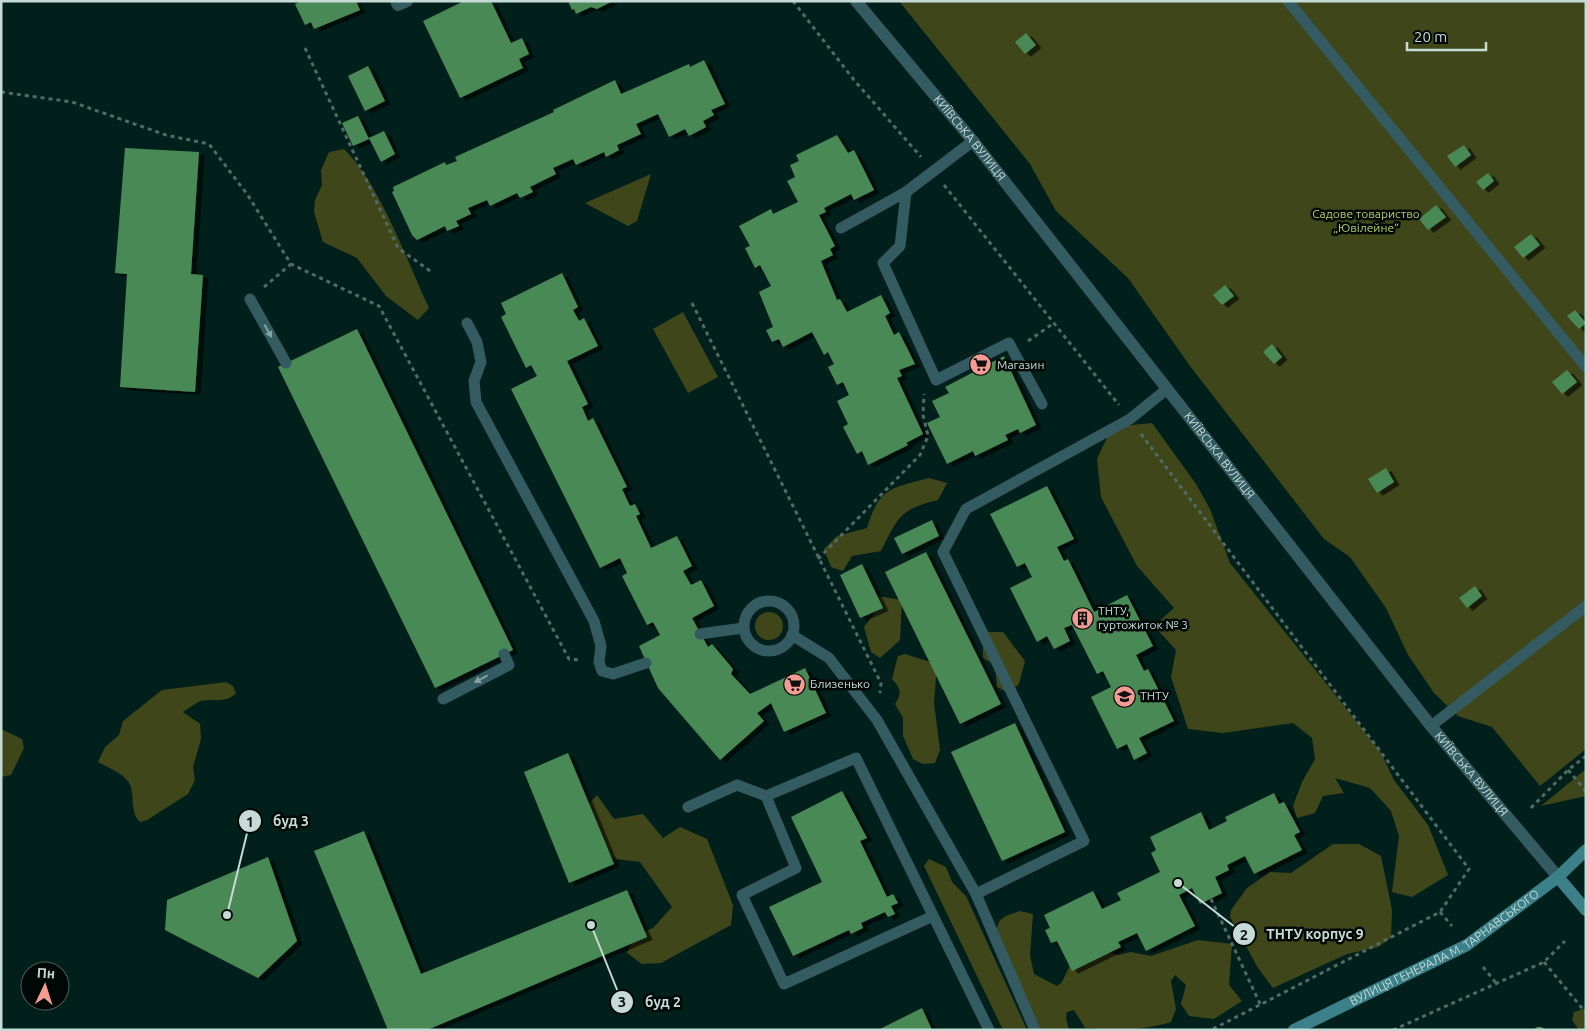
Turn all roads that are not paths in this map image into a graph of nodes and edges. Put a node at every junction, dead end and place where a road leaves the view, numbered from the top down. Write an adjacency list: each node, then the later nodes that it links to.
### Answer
1 (396, 1): 2 (street)
2 (407, 1)
3 (856, 1): 5 (street, КИЇВСЬКА ВУЛИЦЯ)
4 (1288, 1): 11 (lane)
5 (973, 141): 6 (lane); 12 (street, КИЇВСЬКА ВУЛИЦЯ)
6 (906, 192): 7 (lane); 13 (lane)
7 (841, 228)
8 (250, 299): 10 (lane, one-way to 10)
9 (467, 323): 19 (lane)
10 (286, 363)
11 (1586, 367)
12 (1167, 390): 21 (street, КИЇВСЬКА ВУЛИЦЯ); 26 (lane)
13 (1042, 404)
14 (1586, 606): 21 (lane)
15 (744, 628): 16 (lane); 17 (lane); 17 (lane)
16 (700, 634)
17 (792, 635): 26 (lane)
18 (504, 654): 20 (lane, one-way to 20)
19 (646, 663)
20 (443, 699)
21 (1431, 726): 25 (street, КИЇВСЬКА ВУЛИЦЯ)
22 (766, 796): 23 (lane); 28 (lane); 28 (lane)
23 (688, 807)
24 (1586, 850): 25 (main road, ВУЛИЦЯ ГЕНЕРАЛА М. ТАРНАВСЬКОГО)
25 (1558, 877): 27 (main road, КИЇВСЬКА ВУЛИЦЯ); 31 (main road, ВУЛИЦЯ ГЕНЕРАЛА М. ТАРНАВСЬКОГО)
26 (976, 894): 30 (lane)
27 (1586, 910)
28 (933, 916): 29 (lane)
29 (989, 1030)
30 (1035, 1030)
31 (1294, 1030)

